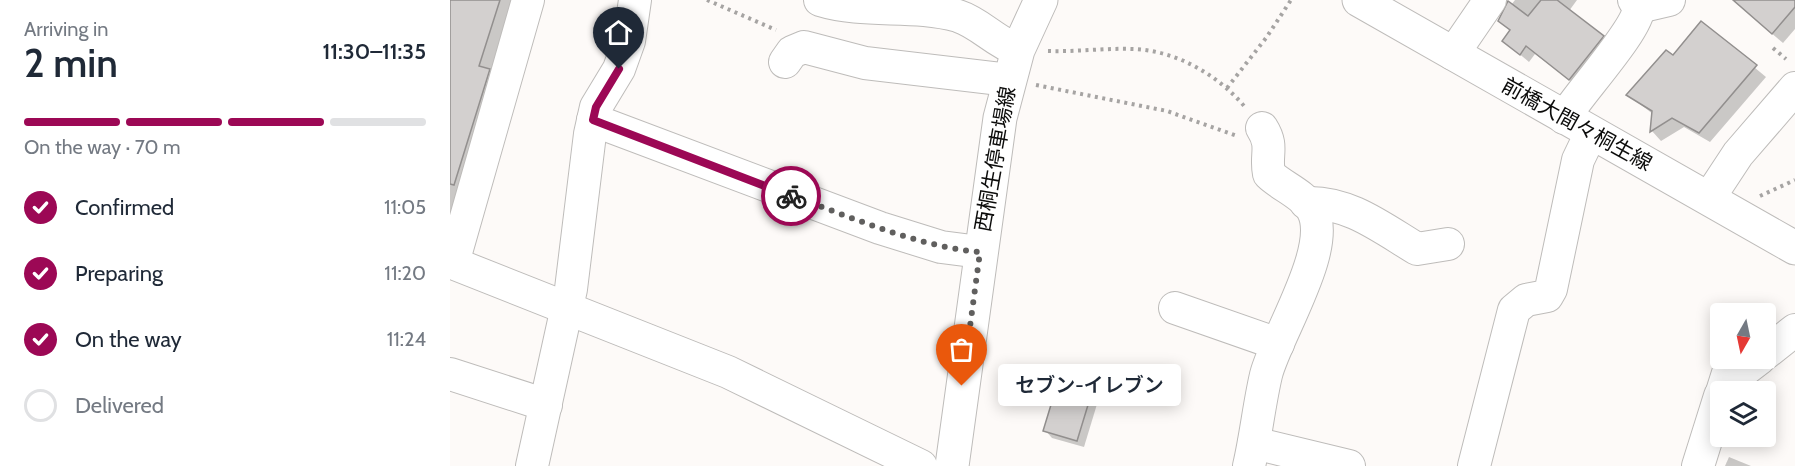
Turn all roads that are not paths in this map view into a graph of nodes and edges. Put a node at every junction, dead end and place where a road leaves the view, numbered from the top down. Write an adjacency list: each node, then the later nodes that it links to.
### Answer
1 (528, 0): 21 (street)
2 (635, 0): 13 (street)
3 (820, 0): 11 (street)
4 (1041, 0): 11 (main road, 西桐生停車場線)
5 (1359, 0): 9 (main road, 前橋大間々桐生線)
6 (1490, 0): 9 (street)
7 (1670, 0): 8 (street)
8 (1636, 4): 14 (street)
9 (1453, 54): 14 (main road, 前橋大間々桐生線)
10 (795, 55): 11 (street)
11 (1023, 66): 20 (main road, 西桐生停車場線)
12 (1795, 88): 16 (street)
13 (593, 120): 20 (street); 22 (street)
14 (1578, 125): 16 (main road, 前橋大間々桐生線); 37 (street)
15 (1266, 138): 17 (street)
16 (1709, 198): 19 (main road, 前橋大間々桐生線)
17 (1306, 203): 18 (street); 25 (street)
18 (1448, 244)
19 (1795, 248)
20 (980, 252): 35 (main road, 西桐生停車場線)
21 (452, 262): 22 (street)
22 (567, 306): 30 (street); 34 (street)
23 (1175, 308): 25 (street)
24 (1795, 330): 26 (street)
25 (1278, 344): 32 (street)
26 (1776, 345)
27 (1746, 369): 29 (street)
28 (450, 374): 30 (street)
29 (1726, 381)
30 (546, 405): 33 (street)
31 (1710, 429): 38 (street)
32 (1252, 455): 36 (street)
33 (532, 466)
34 (921, 466)
35 (952, 466)
36 (1349, 466)
37 (1474, 466)
38 (1698, 466)

